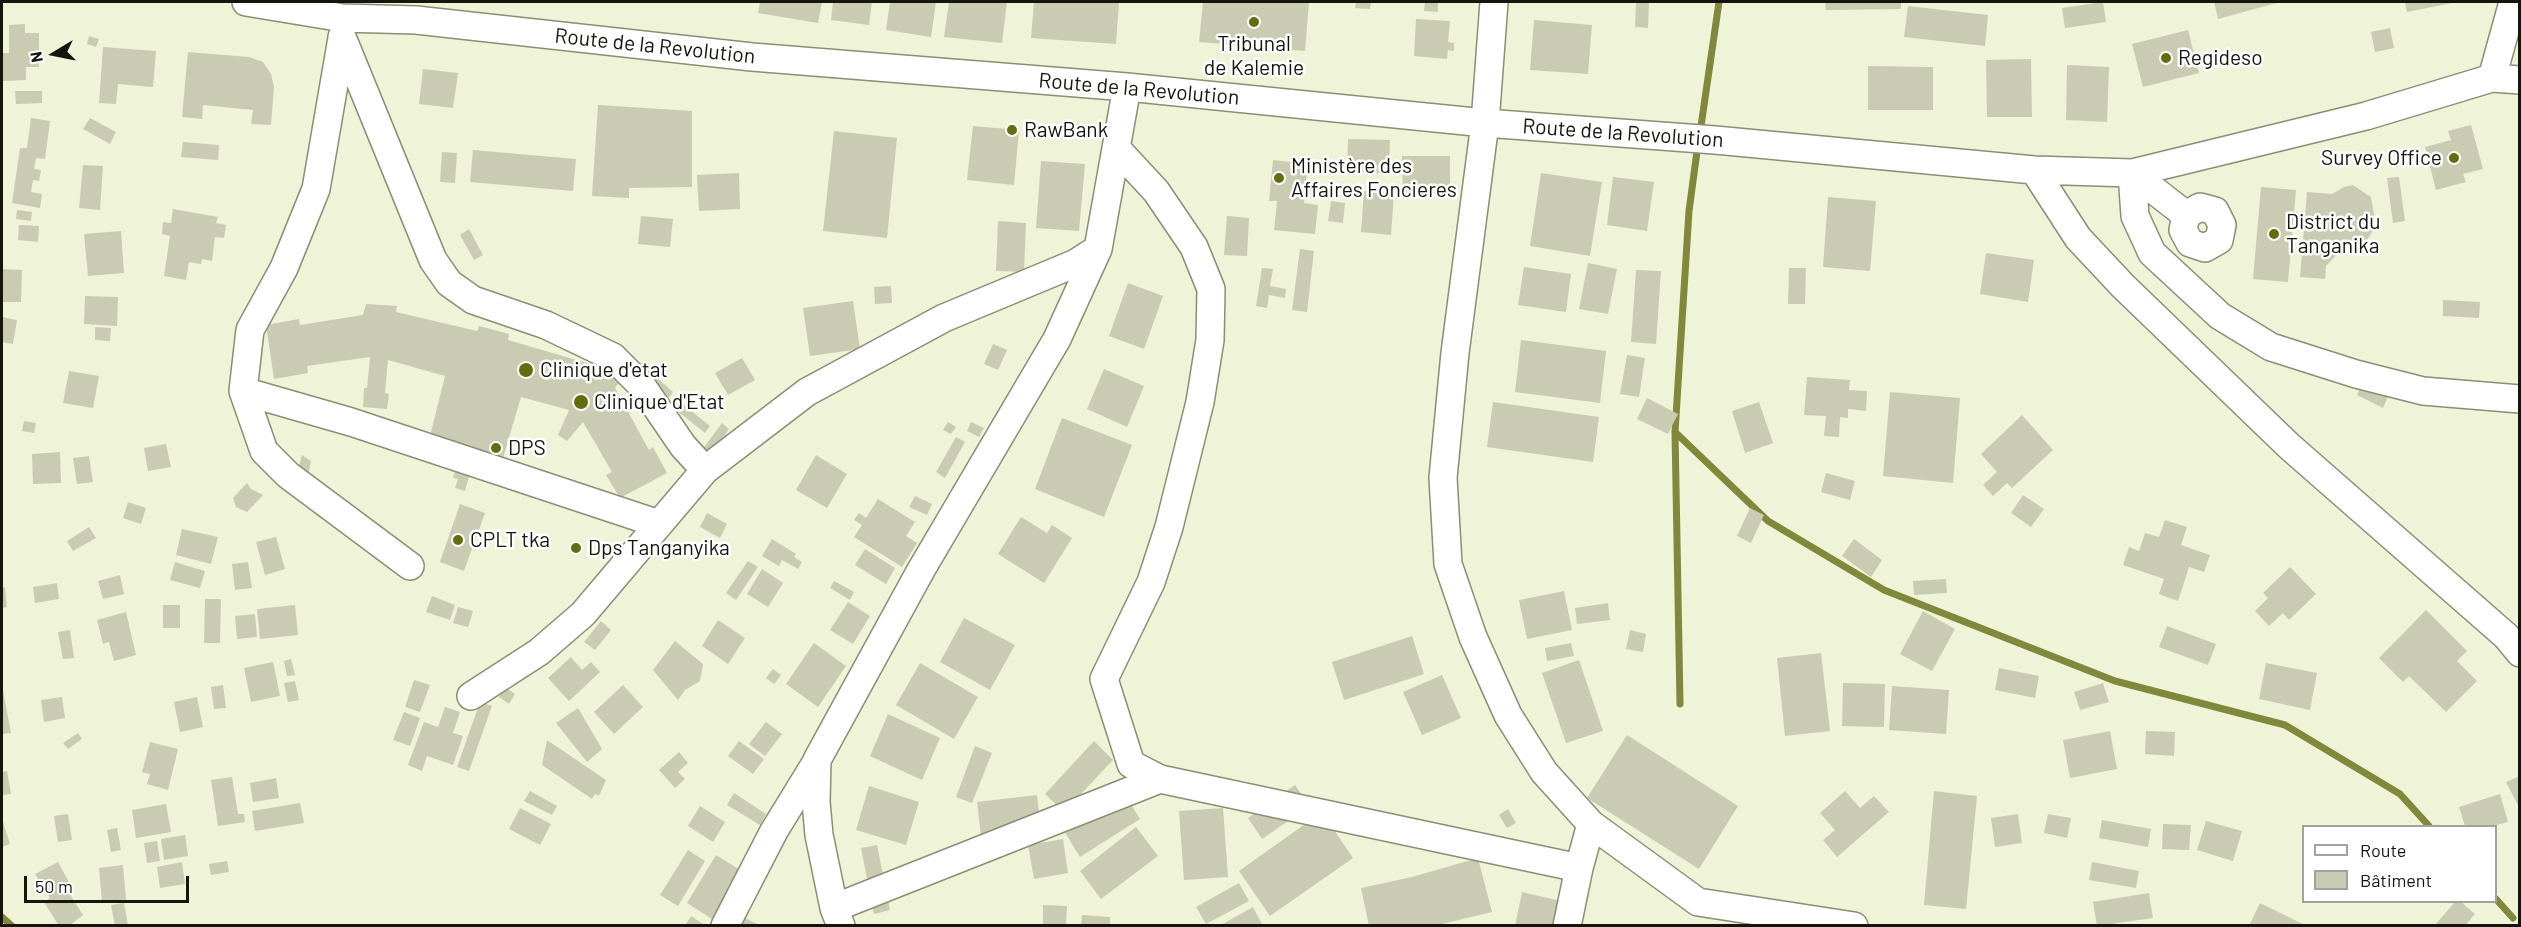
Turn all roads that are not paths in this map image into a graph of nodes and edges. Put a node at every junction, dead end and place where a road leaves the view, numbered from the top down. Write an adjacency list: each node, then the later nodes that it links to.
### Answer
1 (246, 2): 5 (street, Route de la Revolution)
2 (1494, 2): 9 (street)
3 (2513, 2): 6 (street)
4 (408, 11): 5 (street, Route de la Revolution); 8 (street, Route de la Revolution)
5 (343, 28): 15 (street); 17 (street)
6 (2492, 78): 7 (street); 12 (street, Route de la Revolution)
7 (2520, 80)
8 (1127, 87): 9 (street, Route de la Revolution); 10 (street)
9 (1485, 123): 11 (street, Route de la Revolution); 24 (street)
10 (1116, 148): 14 (street); 23 (street)
11 (2034, 170): 12 (street, Route de la Revolution); 20 (street)
12 (2132, 173): 13 (street); 16 (street)
13 (2186, 215)
14 (1098, 249): 17 (street); 22 (street)
15 (243, 391): 18 (street); 19 (street)
16 (2520, 399)
17 (705, 470): 18 (street)
18 (659, 524): 21 (street)
19 (410, 566)
20 (2520, 653)
21 (471, 696)
22 (817, 760): 26 (street); 27 (street)
23 (1160, 778): 25 (street); 26 (street)
24 (1591, 824): 25 (street); 29 (street)
25 (1579, 868): 28 (street)
26 (837, 917)
27 (725, 926)
28 (1567, 926)
29 (1854, 926)

